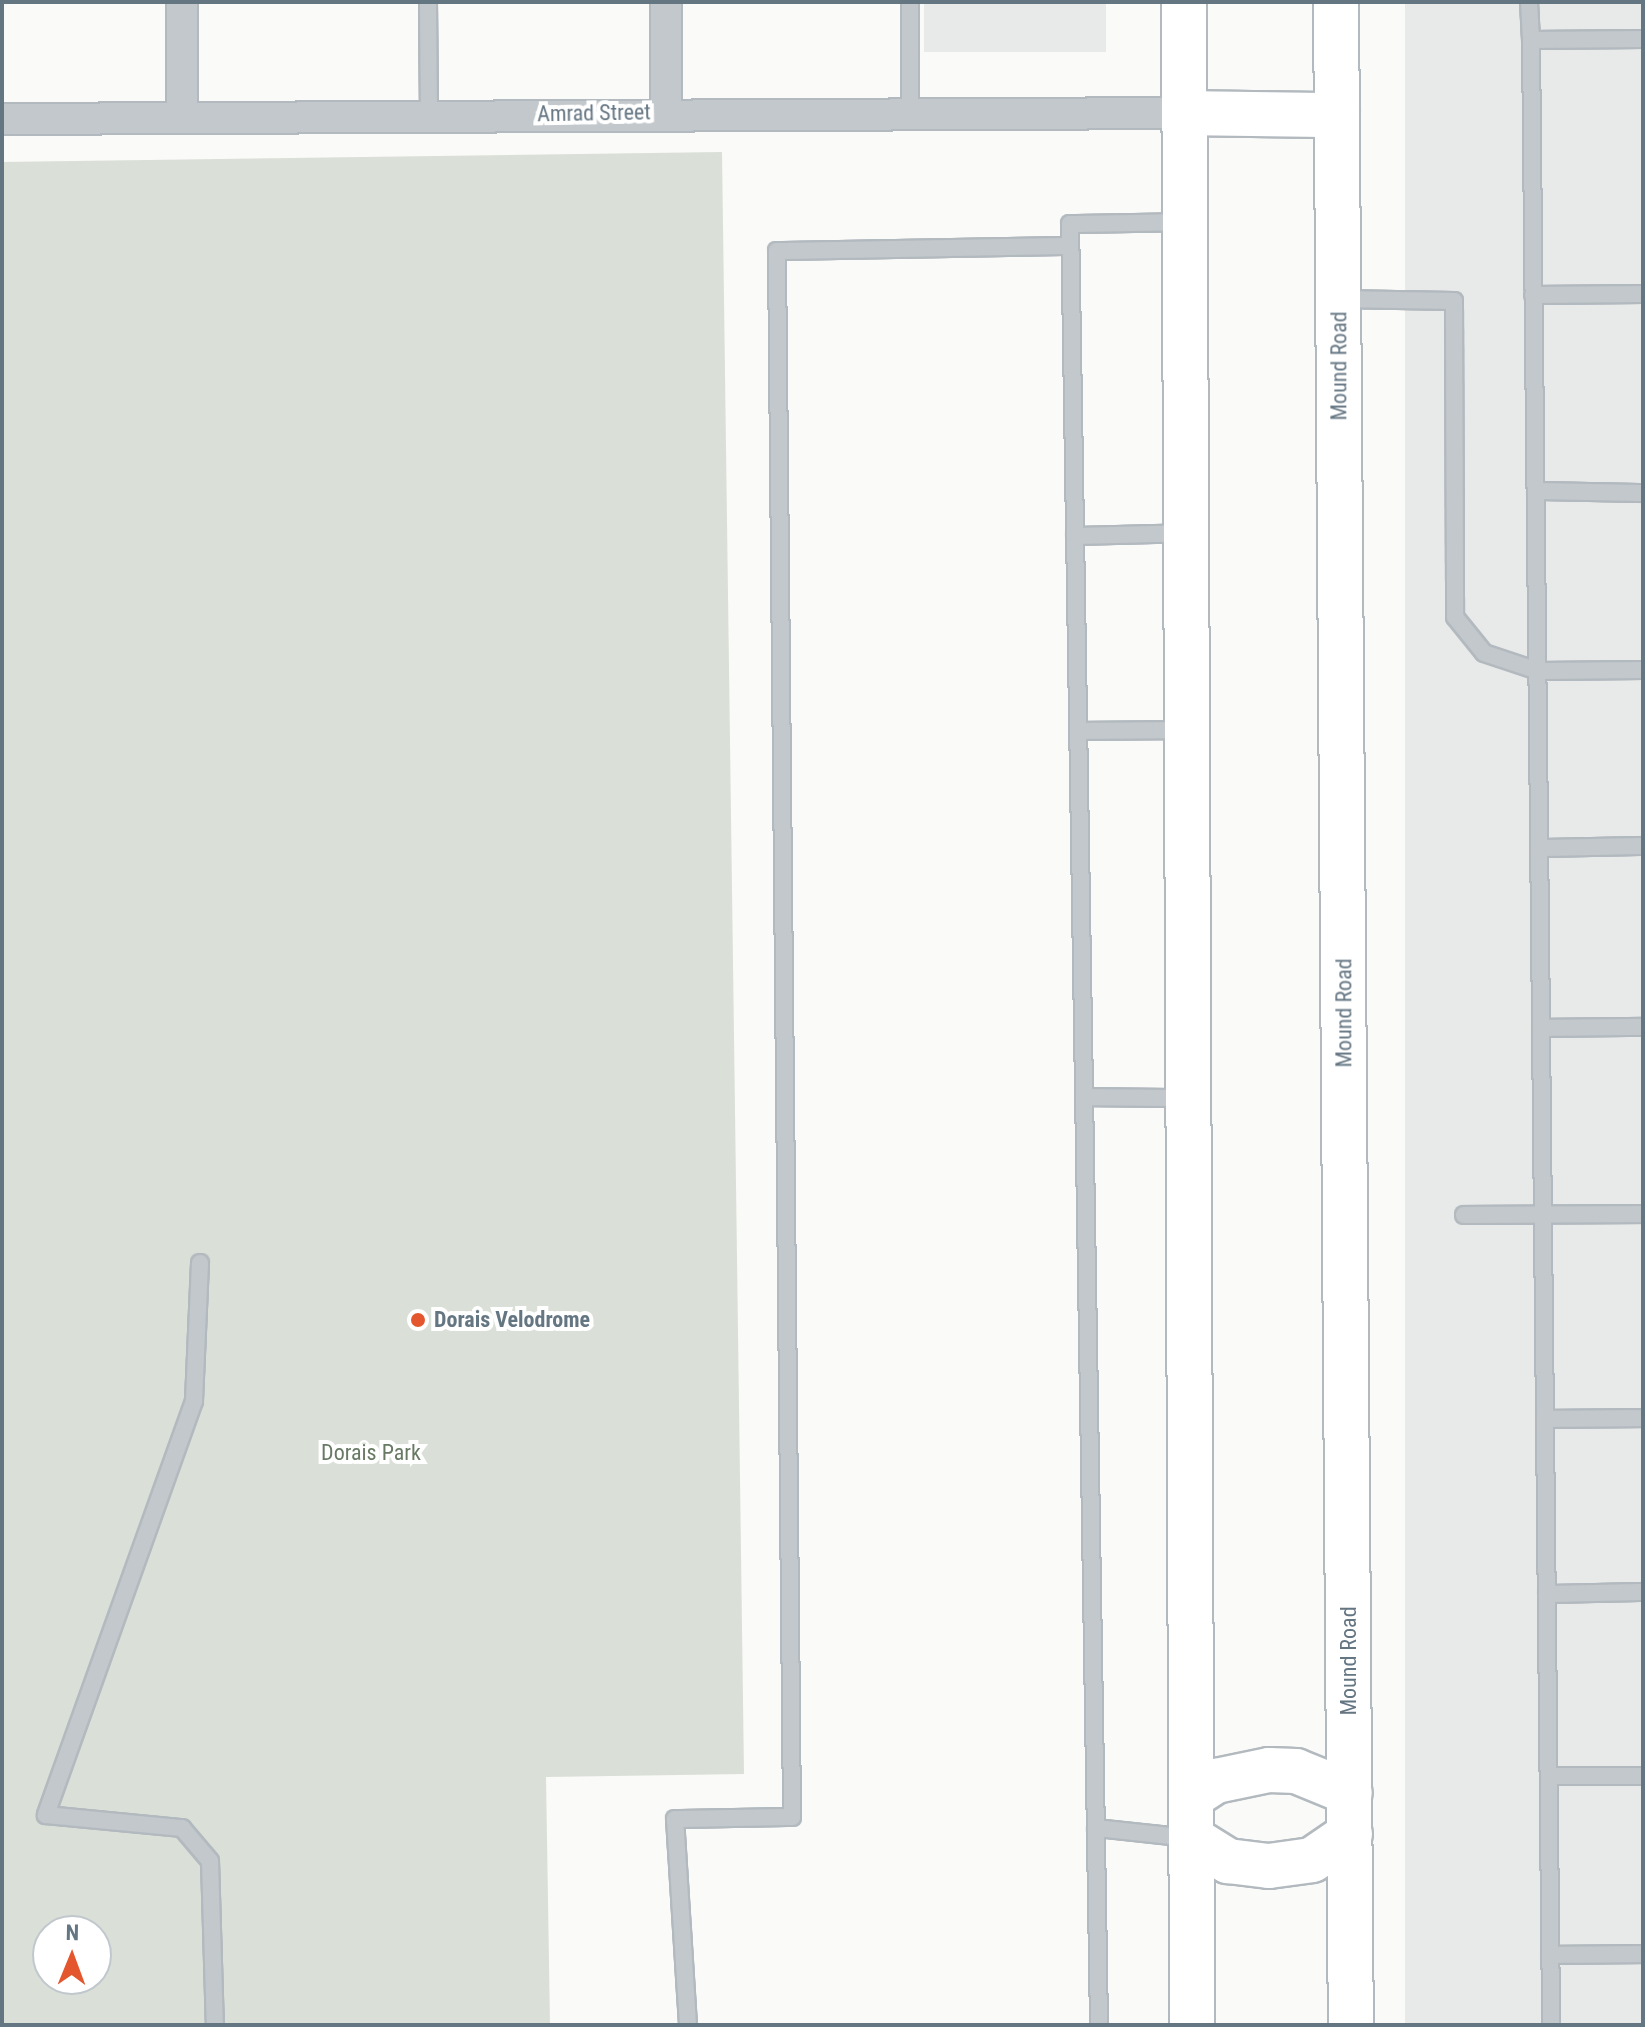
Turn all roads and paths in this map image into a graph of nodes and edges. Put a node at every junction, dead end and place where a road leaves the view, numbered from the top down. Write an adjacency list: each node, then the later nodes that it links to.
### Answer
1 (182, 2): 15 (street)
2 (428, 2): 13 (lane)
3 (666, 2): 10 (street)
4 (910, 2): 11 (lane)
5 (1184, 2): 12 (main road)
6 (1336, 2): 14 (main road, Mound Road)
7 (1529, 2): 9 (lane)
8 (1643, 39): 9 (lane)
9 (1531, 40): 20 (lane)
10 (666, 112): 11 (street, Amrad Street); 13 (street, Amrad Street)
11 (910, 113): 12 (street, Amrad Street)
12 (1185, 113): 14 (main road); 17 (main road)
13 (429, 115): 15 (street, Amrad Street)
14 (1337, 115): 21 (main road, Mound Road)
15 (182, 117): 16 (street, Amrad Street)
16 (2, 119)
17 (1186, 222): 18 (lane); 24 (main road)
18 (1070, 246): 25 (lane); 52 (lane)
19 (1643, 294): 20 (lane)
20 (1533, 295): 22 (lane)
21 (1338, 299): 27 (lane); 46 (main road, Mound Road)
22 (1536, 491): 23 (lane); 27 (lane)
23 (1643, 493)
24 (1187, 533): 25 (lane); 28 (main road)
25 (1075, 536): 29 (lane)
26 (1643, 670): 27 (lane)
27 (1538, 671): 31 (lane)
28 (1188, 730): 29 (lane); 35 (main road)
29 (1079, 731): 34 (lane)
30 (1643, 846): 31 (lane)
31 (1540, 848): 33 (lane)
32 (1643, 1027): 33 (lane)
33 (1542, 1028): 36 (lane)
34 (1084, 1097): 35 (lane); 48 (lane)
35 (1189, 1098): 47 (main road)
36 (1544, 1214): 37 (lane); 38 (lane); 41 (lane)
37 (1643, 1214)
38 (1464, 1215)
39 (200, 1263): 51 (lane)
40 (1643, 1418): 41 (lane)
41 (1546, 1419): 43 (lane)
42 (1643, 1592): 43 (lane)
43 (1547, 1594): 44 (lane)
44 (1549, 1776): 45 (lane); 50 (lane)
45 (1643, 1776)
46 (1350, 1814): 47 (main road); 47 (main road); 55 (main road, Mound Road)
47 (1191, 1817): 48 (lane); 54 (main road)
48 (1096, 1828): 53 (lane)
49 (1643, 1954): 50 (lane)
50 (1550, 1955): 56 (lane)
51 (215, 2025)
52 (688, 2025)
53 (1099, 2025)
54 (1192, 2025)
55 (1351, 2025)
56 (1551, 2025)

